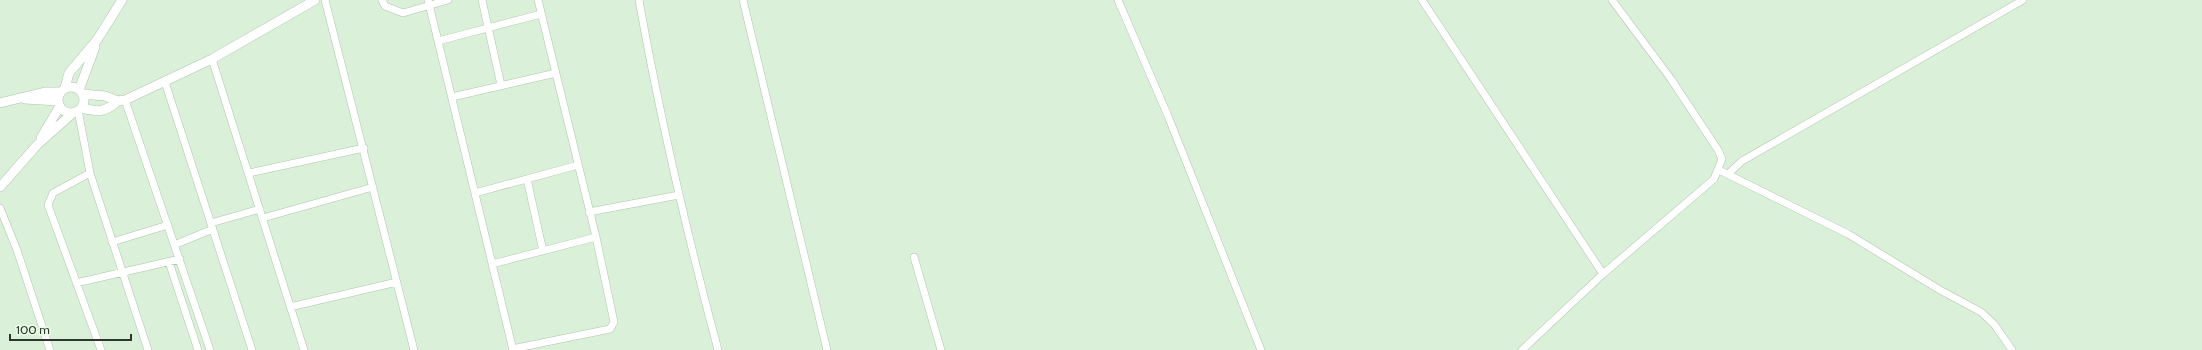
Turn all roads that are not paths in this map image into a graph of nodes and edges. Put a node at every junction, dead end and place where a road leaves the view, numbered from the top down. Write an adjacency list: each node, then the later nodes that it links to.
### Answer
1 (122, 0): 17 (street)
2 (315, 0): 19 (street)
3 (325, 0): 32 (street)
4 (382, 0): 14 (street)
5 (448, 0): 14 (street)
6 (482, 0): 16 (street)
7 (538, 0): 15 (street)
8 (639, 0): 42 (street)
9 (743, 0): 72 (street)
10 (1118, 0): 74 (street)
11 (1422, 0): 58 (street)
12 (1612, 0): 34 (street)
13 (2023, 0): 37 (street)
14 (428, 2): 18 (street)
15 (541, 14): 16 (street); 20 (street)
16 (489, 28): 18 (street); 22 (street)
17 (97, 40): 23 (street); 24 (street)
18 (438, 41): 25 (street)
19 (212, 59): 21 (street); 36 (street)
20 (556, 73): 22 (street); 33 (street)
21 (165, 82): 27 (street); 48 (street)
22 (501, 85): 25 (street)
23 (63, 90): 24 (street); 26 (street); 29 (street)
24 (81, 92): 27 (street); 30 (street)
25 (452, 97): 41 (street)
26 (21, 99): 28 (street); 29 (street)
27 (122, 100): 30 (street); 47 (street)
28 (0, 103)
29 (59, 103): 30 (street); 31 (street)
30 (78, 110): 31 (street); 35 (street)
31 (37, 145): 39 (street)
32 (364, 148): 36 (street); 40 (street)
33 (578, 165): 38 (street); 45 (street)
34 (1719, 170): 37 (street); 58 (street)
35 (90, 173): 50 (street); 60 (street)
36 (249, 173): 44 (street)
37 (1728, 174): 76 (street)
38 (527, 179): 41 (street); 52 (street)
39 (0, 187)
40 (373, 187): 46 (street); 59 (street)
41 (475, 193): 56 (street)
42 (679, 195): 45 (street); 71 (street)
43 (0, 208): 63 (street)
44 (260, 209): 46 (street); 48 (street)
45 (589, 212): 49 (street)
46 (263, 218): 61 (street)
47 (168, 225): 50 (street); 51 (street)
48 (212, 226): 51 (street); 68 (street)
49 (596, 237): 52 (street); 62 (street)
50 (112, 242): 57 (street)
51 (174, 245): 54 (street)
52 (544, 251): 56 (street)
53 (914, 257): 73 (street)
54 (180, 259): 55 (street); 67 (street)
55 (169, 262): 57 (street); 66 (street)
56 (492, 264): 62 (street)
57 (122, 273): 60 (street); 65 (street)
58 (1604, 274): 75 (street)
59 (397, 282): 61 (street); 70 (street)
60 (76, 283): 64 (street)
61 (290, 307): 69 (street)
62 (513, 349)
63 (50, 350)
64 (101, 350)
65 (148, 350)
66 (198, 350)
67 (210, 350)
68 (252, 350)
69 (304, 350)
70 (414, 350)
71 (718, 350)
72 (827, 350)
73 (941, 350)
74 (1261, 350)
75 (1522, 350)
76 (2012, 350)

